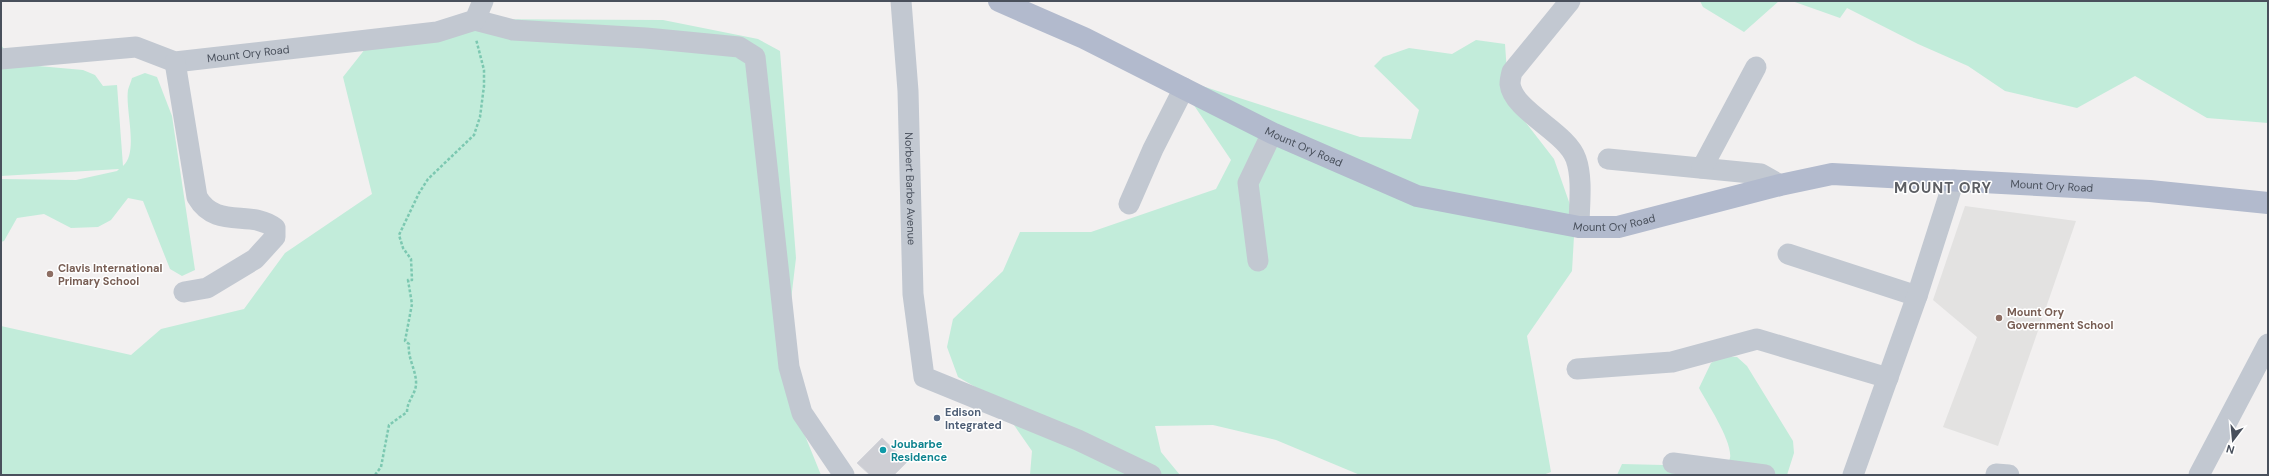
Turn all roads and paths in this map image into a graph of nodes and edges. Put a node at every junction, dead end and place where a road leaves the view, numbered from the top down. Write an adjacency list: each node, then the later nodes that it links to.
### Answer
1 (483, 1): 5 (street)
2 (901, 1): 28 (street, Norbert Barbe Avenue)
3 (999, 1): 9 (main road, Mount Ory Road)
4 (1570, 1): 17 (street)
5 (475, 20): 7 (street, Mount Ory Road); 26 (path); 27 (street)
6 (1, 59): 7 (street, Mount Ory Road)
7 (175, 62): 20 (street)
8 (1756, 67): 12 (street)
9 (1184, 88): 10 (main road, Mount Ory Road); 16 (street)
10 (1272, 133): 17 (main road, Mount Ory Road); 19 (street)
11 (1608, 159): 12 (street)
12 (1702, 168): 14 (street)
13 (1954, 180): 14 (main road, Mount Ory Road); 15 (main road, Mount Ory Road); 21 (street)
14 (1780, 185): 17 (main road, Mount Ory Road)
15 (2268, 203)
16 (1129, 204)
17 (1579, 227)
18 (1788, 254): 21 (street)
19 (1258, 261)
20 (184, 292)
21 (1917, 296): 24 (street)
22 (2268, 344): 31 (street)
23 (1577, 369): 24 (street)
24 (1888, 378): 30 (street)
25 (1673, 463): 29 (street)
26 (375, 475)
27 (844, 475)
28 (1151, 475)
29 (1765, 475)
30 (1853, 475)
31 (2200, 475)

